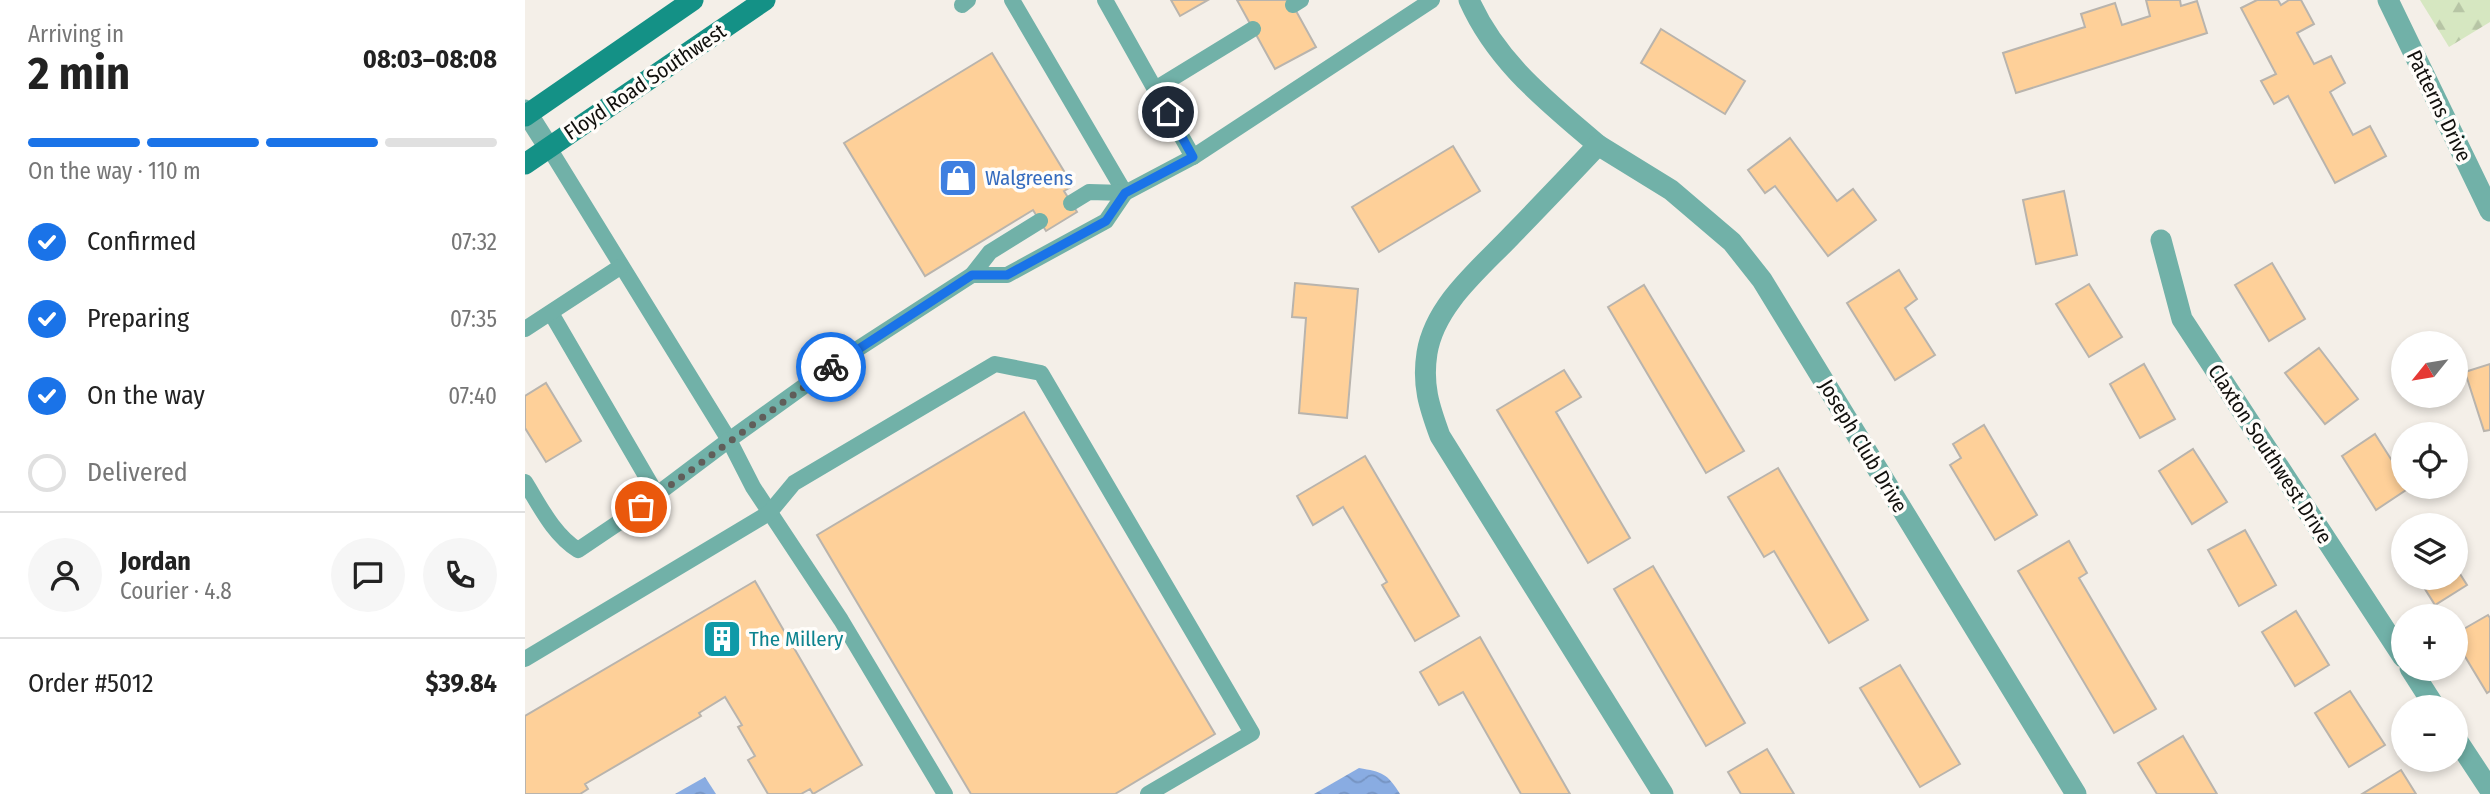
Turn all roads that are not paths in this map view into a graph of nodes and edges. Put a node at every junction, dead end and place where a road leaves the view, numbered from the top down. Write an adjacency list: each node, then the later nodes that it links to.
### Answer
1 (693, 0): 10 (main road, Floyd Road Southwest)
2 (765, 0): 12 (main road, Floyd Road Southwest)
3 (1013, 0): 15 (lane)
4 (1105, 0): 9 (lane)
5 (1432, 0): 13 (lane)
6 (1469, 0): 11 (street, Joseph Club Drive)
7 (2388, 0): 17 (street, Patterns Drive)
8 (1253, 29): 9 (lane)
9 (1155, 89): 13 (lane)
10 (526, 113): 12 (street)
11 (1598, 145): 34 (street); 35 (street, Joseph Club Drive)
12 (549, 148): 14 (main road, Floyd Road Southwest); 20 (lane)
13 (1193, 157): 15 (lane)
14 (525, 164)
15 (1125, 193): 16 (lane); 21 (lane)
16 (1071, 202)
17 (2490, 211)
18 (1040, 221): 21 (lane)
19 (2161, 240): 28 (street, Claxton Southwest Drive)
20 (620, 267): 22 (lane); 24 (lane)
21 (972, 275): 24 (lane)
22 (551, 313): 23 (lane); 26 (lane)
23 (525, 329)
24 (729, 440): 26 (lane); 27 (lane)
25 (525, 482): 26 (lane)
26 (657, 495)
27 (769, 513): 29 (lane); 32 (lane); 33 (lane)
28 (2391, 639)
29 (525, 659)
30 (2468, 757): 31 (street)
31 (2490, 790)
32 (945, 794)
33 (1148, 794)
34 (1663, 794)
35 (2076, 794)

